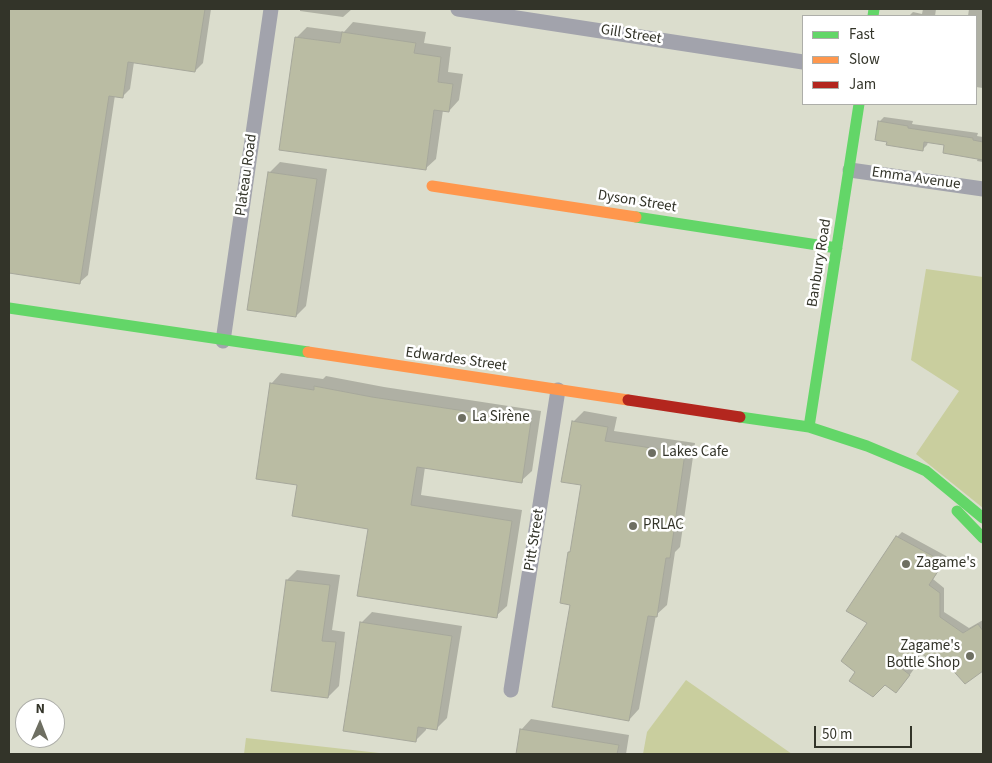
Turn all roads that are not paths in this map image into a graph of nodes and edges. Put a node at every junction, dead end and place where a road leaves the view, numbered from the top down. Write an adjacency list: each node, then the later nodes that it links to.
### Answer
1 (271, 9): 10 (street, Plateau Road)
2 (458, 9): 3 (street, Gill Street)
3 (802, 62)
4 (859, 105): 5 (street, Banbury Road)
5 (850, 170): 7 (street, Emma Avenue); 8 (street, Banbury Road)
6 (432, 186): 8 (street, Dyson Street)
7 (983, 188)
8 (836, 248): 12 (street, Banbury Road)
9 (9, 308): 10 (street, Edwardes Street)
10 (223, 341): 11 (street, Edwardes Street)
11 (558, 390): 12 (street, Edwardes Street); 18 (street, Pitt Street)
12 (809, 427): 13 (street, Edwardes Street)
13 (894, 458): 14 (street, Edwardes Street); 16 (street, Edwardes Street)
14 (920, 482)
15 (934, 492): 17 (street)
16 (983, 518)
17 (983, 538)
18 (511, 690)

